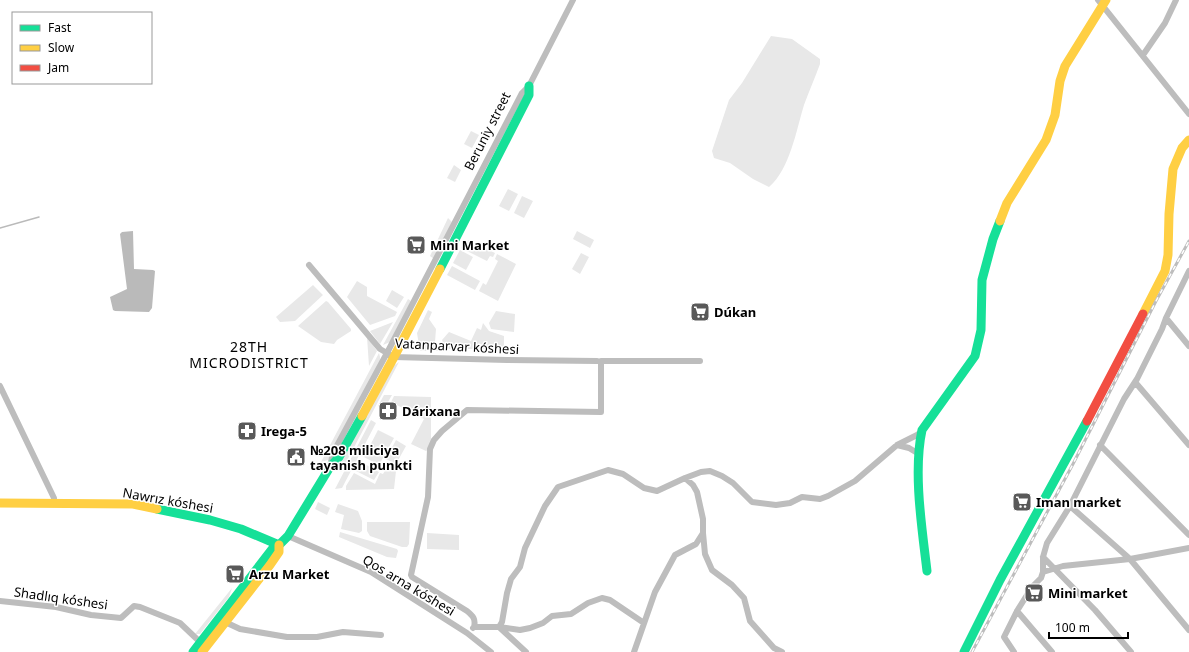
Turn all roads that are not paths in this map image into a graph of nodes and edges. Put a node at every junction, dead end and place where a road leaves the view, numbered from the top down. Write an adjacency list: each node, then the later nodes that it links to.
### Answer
1 (573, 0): 5 (street)
2 (1176, 0): 4 (street)
3 (1102, 2): 4 (street); 17 (street)
4 (1142, 55): 6 (street)
5 (529, 86): 12 (street, Beruniy street)
6 (1189, 113)
7 (1189, 140): 52 (street)
8 (309, 265): 12 (street, Vatanparvar kóshesi)
9 (1189, 271): 10 (street)
10 (1166, 318): 11 (street); 15 (street)
11 (1189, 346)
12 (390, 355): 13 (street, Vatanparvar kóshesi); 28 (street, Beruniy street)
13 (599, 361): 14 (street, Vatanparvar kóshesi); 40 (street)
14 (700, 361)
15 (1135, 382): 19 (street); 20 (street)
16 (0, 386): 24 (street)
17 (922, 430): 18 (street); 21 (street)
18 (897, 445): 21 (street); 22 (street)
19 (1100, 445): 25 (street); 27 (street)
20 (1189, 445)
21 (919, 454): 34 (street)
22 (684, 478): 26 (street); 41 (street)
23 (0, 503): 24 (street, Nawrız kóshesi)
24 (54, 503): 29 (street, Nawrız kóshesi)
25 (1070, 506): 31 (street); 32 (street)
26 (703, 533): 39 (street); 51 (street)
27 (1189, 535)
28 (288, 536): 29 (street, Beruniy street); 43 (street, Qos arna kóshesi)
29 (280, 545): 38 (street); 45 (street)
30 (1189, 548): 32 (street)
31 (1043, 557): 33 (street); 35 (street)
32 (1130, 559): 33 (street); 42 (street)
33 (1054, 569): 35 (street); 55 (street)
34 (927, 571)
35 (1043, 572): 37 (street)
36 (0, 600): 45 (street, Shadlıq kóshesi)
37 (1017, 612): 53 (street); 54 (street)
38 (226, 622): 44 (street); 47 (street)
39 (644, 623): 41 (street); 50 (street)
40 (474, 627): 41 (street); 43 (street)
41 (499, 627): 49 (street)
42 (1189, 630)
43 (467, 633): 48 (street, Qos arna kóshesi)
44 (381, 635)
45 (200, 642): 46 (street)
46 (193, 652)
47 (202, 652)
48 (491, 652)
49 (526, 652)
50 (634, 652)
51 (782, 652)
52 (964, 652)
53 (1014, 652)
54 (1052, 652)
55 (1130, 652)

